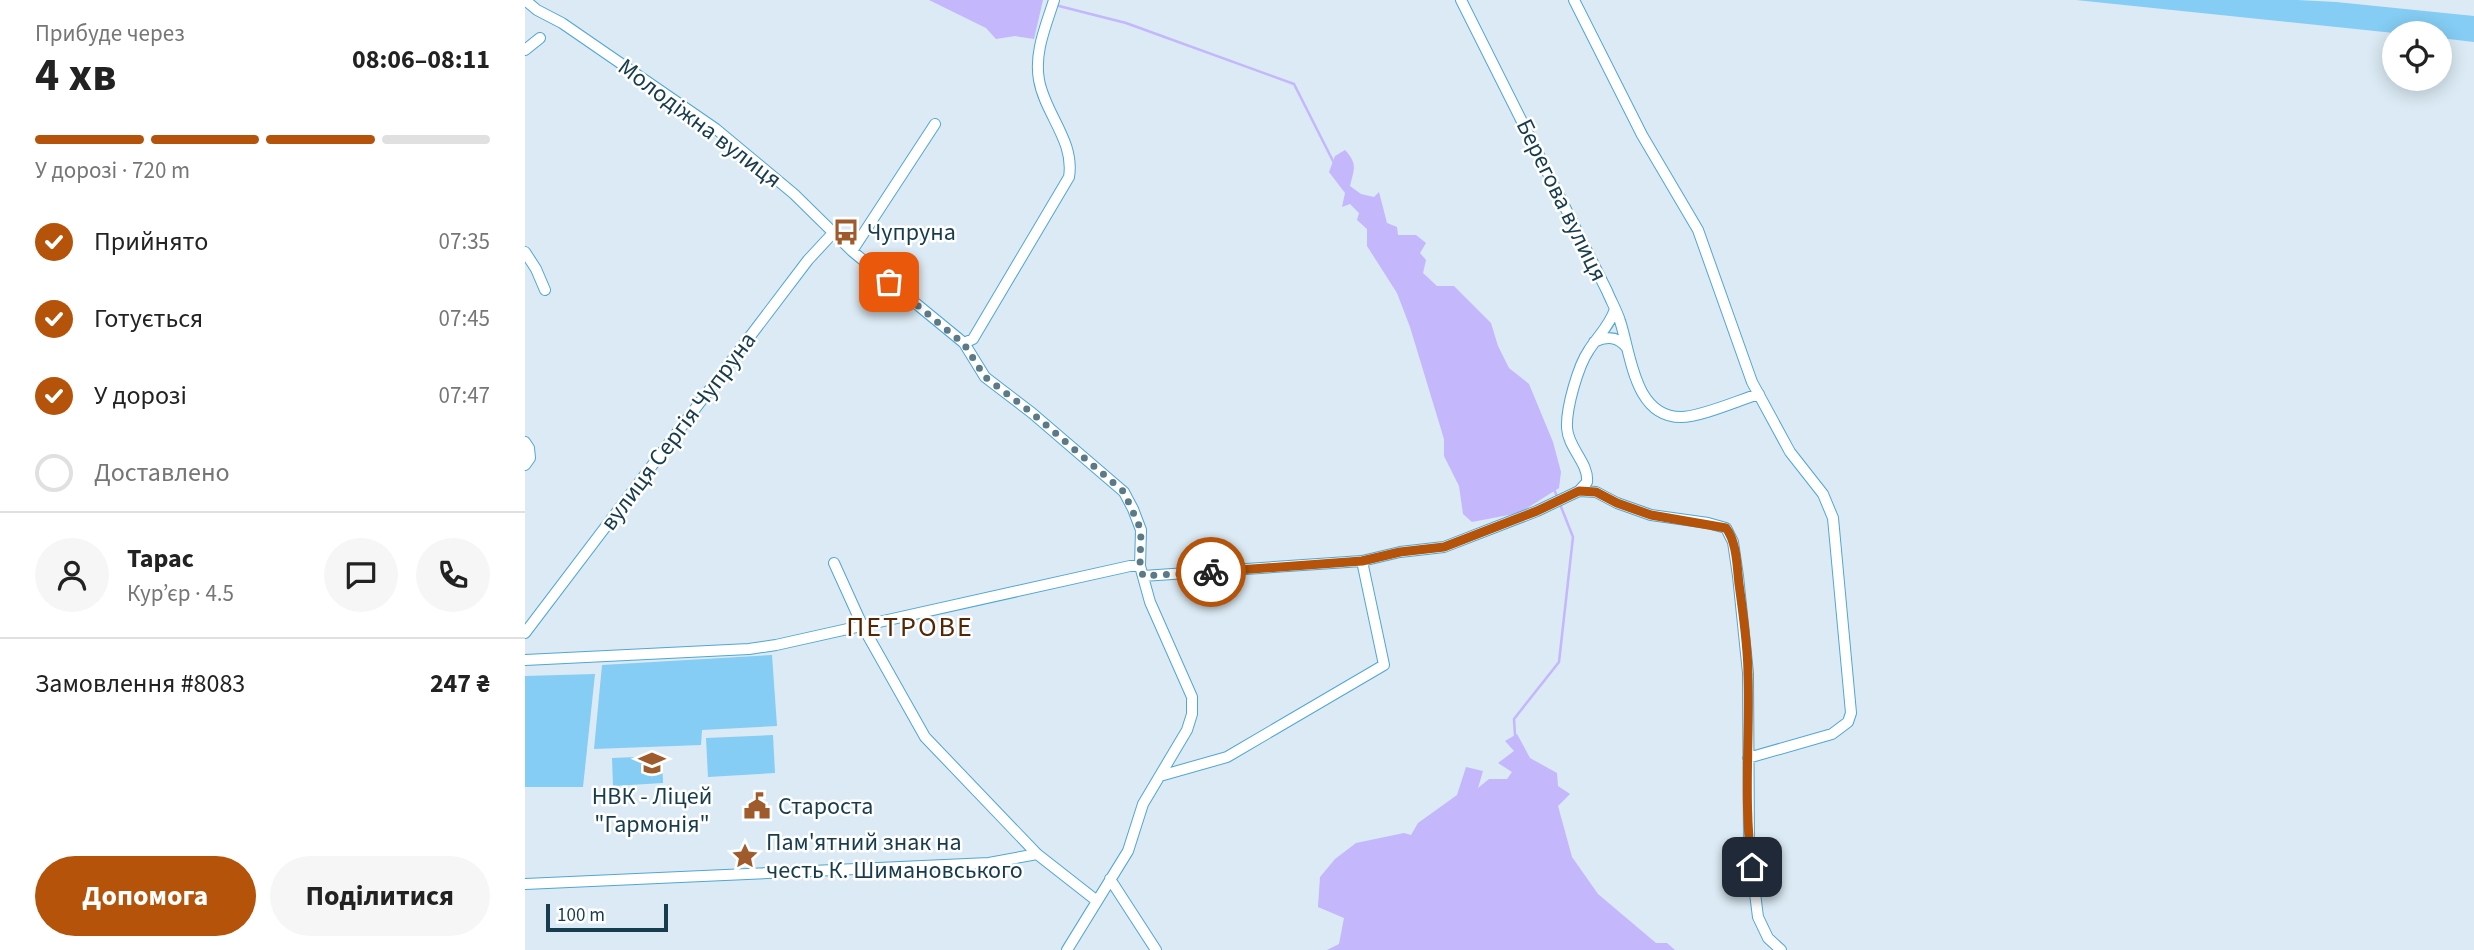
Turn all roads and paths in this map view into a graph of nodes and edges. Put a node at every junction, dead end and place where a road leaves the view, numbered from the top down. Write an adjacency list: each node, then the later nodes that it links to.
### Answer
1 (525, 0): 5 (street, Молодіжна вулиця)
2 (1054, 0): 15 (street)
3 (1461, 0): 13 (street, Берегова вулиця)
4 (1574, 0): 17 (street)
5 (535, 5): 9 (street, Молодіжна вулиця)
6 (540, 38): 7 (street)
7 (525, 50)
8 (935, 124): 10 (street)
9 (834, 232): 10 (street, Молодіжна вулиця); 25 (street, вулиця Сергія Чупруна)
10 (852, 251): 15 (street, Молодіжна вулиця)
11 (525, 252): 12 (street)
12 (545, 290)
13 (1615, 309): 14 (street); 16 (street, Берегова вулиця)
14 (1594, 342): 16 (street); 20 (street)
15 (964, 344): 23 (street, Молодіжна вулиця)
16 (1627, 348): 17 (street, Берегова вулиця)
17 (1759, 394): 27 (street)
18 (525, 442): 19 (street)
19 (527, 461)
20 (1579, 491): 21 (street); 27 (street)
21 (1362, 561): 23 (street); 28 (street)
22 (834, 562): 24 (street)
23 (1142, 571): 24 (street); 28 (street, Молодіжна вулиця)
24 (863, 627): 26 (street); 29 (street)
25 (525, 633)
26 (525, 660)
27 (1748, 758): 35 (street)
28 (1160, 776): 30 (street, Молодіжна вулиця)
29 (1037, 853): 31 (street); 32 (street)
30 (1111, 879): 32 (street, Молодіжна вулиця); 34 (street)
31 (525, 884)
32 (1097, 901): 33 (street, Молодіжна вулиця)
33 (1067, 950)
34 (1156, 950)
35 (1781, 950)

